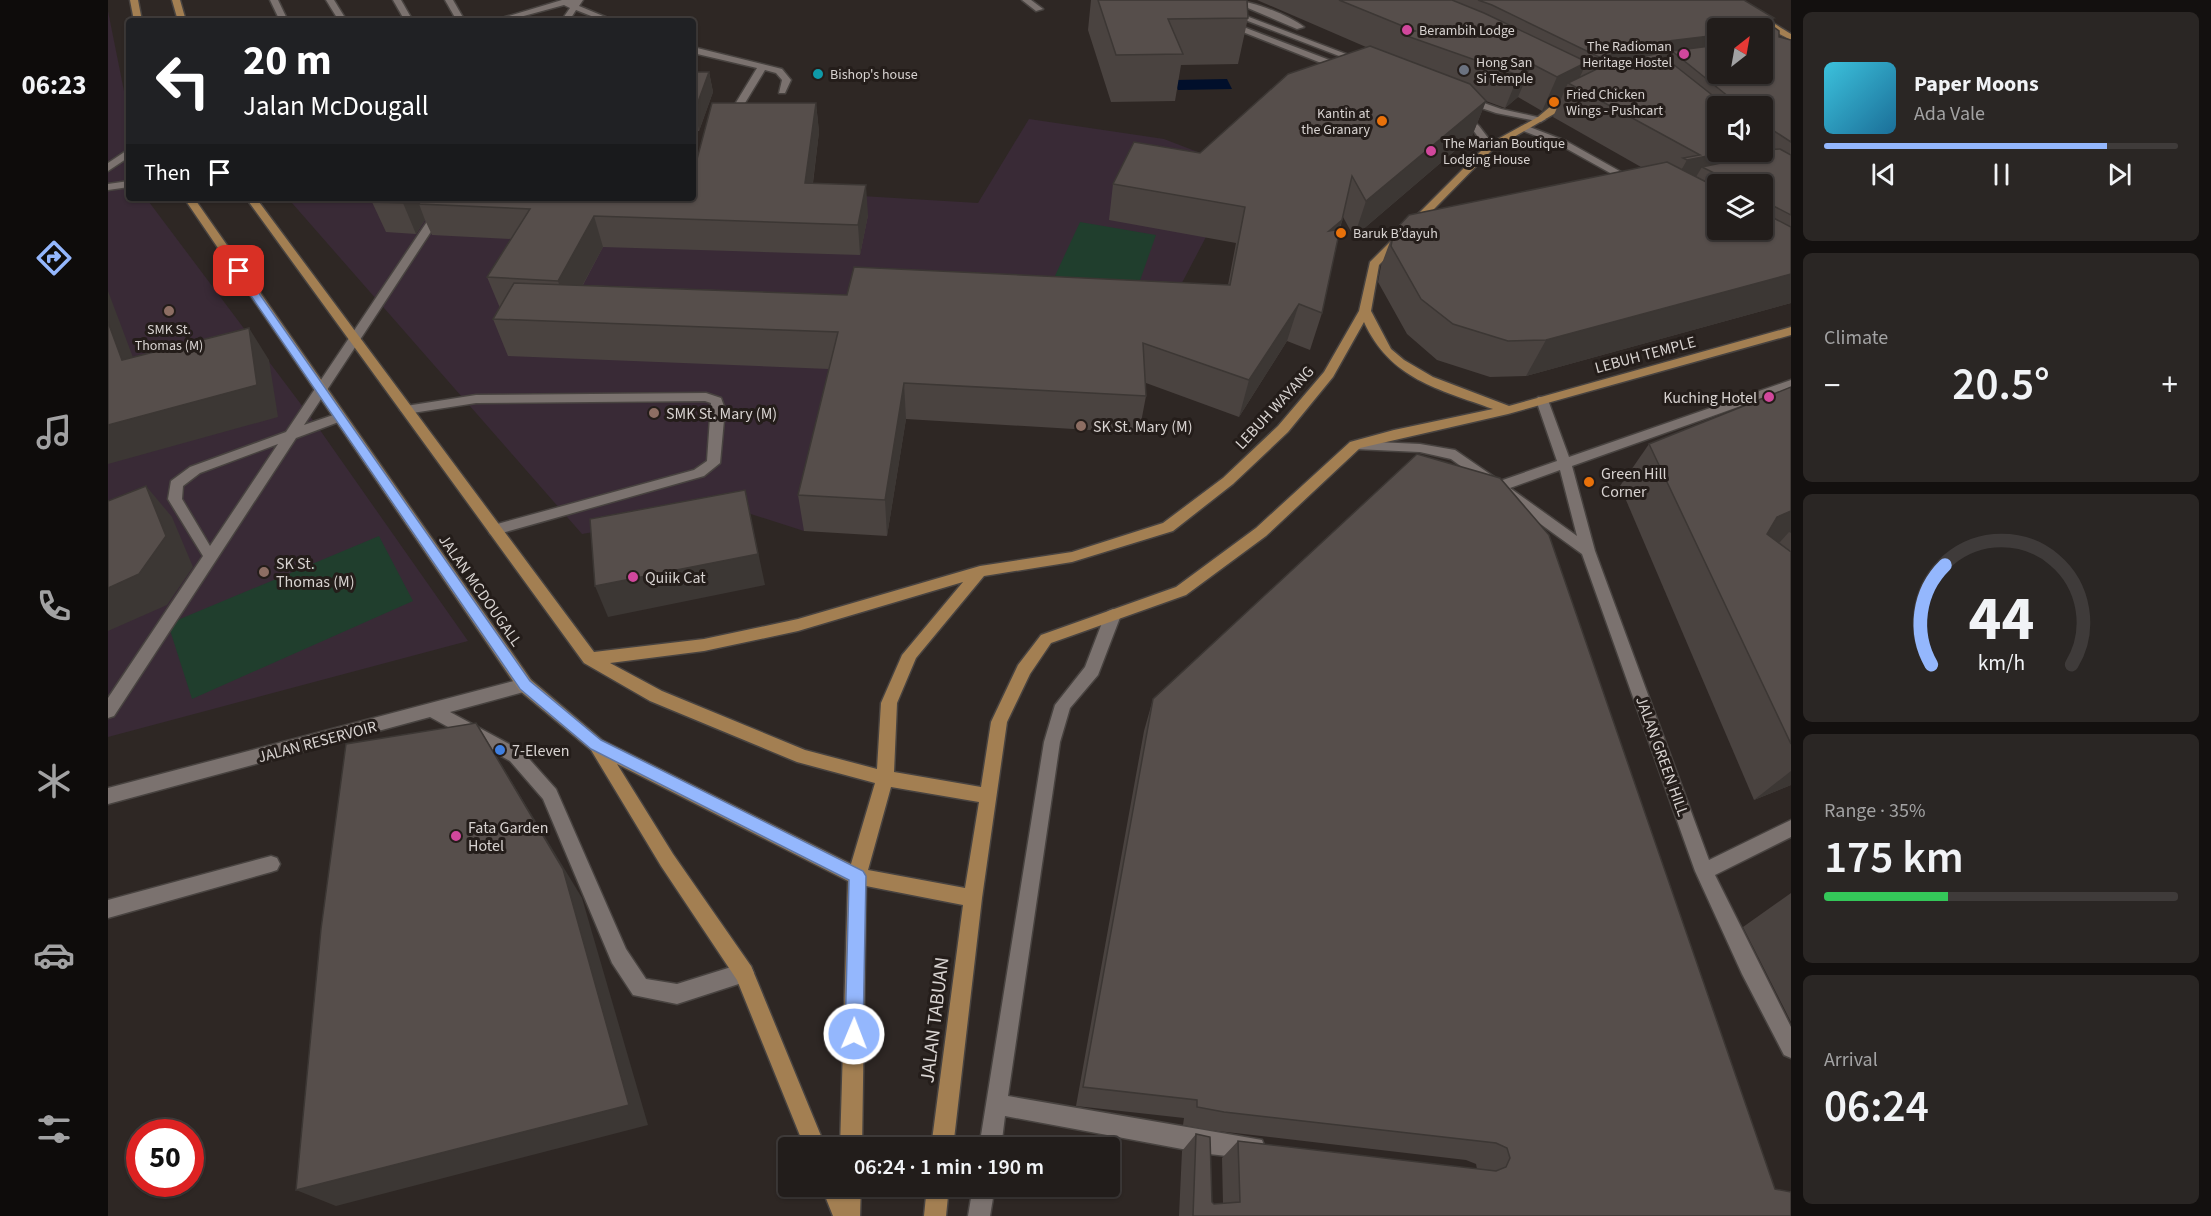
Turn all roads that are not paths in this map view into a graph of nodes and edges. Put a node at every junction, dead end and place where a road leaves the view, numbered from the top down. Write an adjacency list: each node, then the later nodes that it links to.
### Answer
1 (134, 0): 15 (main road)
2 (176, 0): 16 (main road)
3 (274, 0): 17 (street)
4 (330, 0): 18 (street)
5 (397, 0): 19 (street)
6 (449, 0): 20 (street)
7 (577, 0): 12 (street); 22 (street)
8 (1026, 0): 13 (street)
9 (1197, 0): 26 (street)
10 (1233, 0): 26 (street)
11 (1719, 0): 24 (main road)
12 (563, 2): 21 (street); 23 (street)
13 (1039, 9)
14 (1211, 16): 29 (street)
15 (137, 18)
16 (181, 18)
17 (283, 18)
18 (341, 18)
19 (407, 18)
20 (459, 18)
21 (507, 18)
22 (568, 18)
23 (603, 18)
24 (1791, 38)
25 (696, 51): 27 (street)
26 (1343, 55): 28 (street)
27 (762, 67): 31 (street); 36 (street)
28 (1376, 67)
29 (1353, 73)
30 (1575, 90): 33 (street)
31 (782, 91)
32 (1455, 95): 35 (street)
33 (1584, 95): 35 (main road, LEBUH WAYANG)
34 (1451, 110): 38 (street)
35 (1541, 119): 37 (main road, LEBUH WAYANG)
36 (730, 120)
37 (1524, 128): 38 (main road, LEBUH WAYANG); 42 (street)
38 (1490, 147): 47 (main road, LEBUH WAYANG)
39 (126, 154): 40 (street)
40 (108, 168)
41 (126, 184): 43 (street)
42 (1641, 186)
43 (108, 187)
44 (191, 201): 53 (main road, JALAN MCDOUGALL)
45 (253, 201): 51 (main road)
46 (446, 201): 65 (street)
47 (1365, 311): 52 (main road); 60 (main road, LEBUH WAYANG)
48 (1791, 331): 50 (main road, LEBUH TEMPLE)
49 (1791, 384): 55 (street)
50 (1542, 400): 52 (main road, LEBUH TEMPLE); 55 (street, JALAN GREEN HILL)
51 (406, 410): 57 (main road); 57 (street)
52 (1508, 410): 54 (main road)
53 (339, 417): 59 (street); 63 (main road, JALAN MCDOUGALL)
54 (1355, 445): 56 (street); 61 (main road)
55 (1564, 465): 56 (street); 58 (street, JALAN GREEN HILL)
56 (1497, 487): 58 (street)
57 (495, 530): 62 (main road)
58 (1588, 551): 72 (street, JALAN GREEN HILL)
59 (206, 552)
60 (980, 571): 62 (main road, LEBUH WAYANG); 67 (main road)
61 (1113, 615): 69 (main road); 78 (street)
62 (590, 659): 67 (main road)
63 (525, 685): 64 (street, JALAN RESERVOIR); 66 (main road, JALAN MCDOUGALL)
64 (432, 710): 68 (street, JALAN RESERVOIR); 76 (street)
65 (108, 711)
66 (596, 745): 73 (main road, JALAN MCDOUGALL); 76 (main road)
67 (885, 778): 69 (main road); 73 (main road)
68 (108, 796)
69 (988, 796): 74 (main road, JALAN TABUAN)
70 (1791, 828): 72 (street)
71 (271, 864): 75 (street)
72 (1704, 871): 77 (street, JALAN GREEN HILL)
73 (857, 876): 74 (main road, JALAN MCDOUGALL); 80 (main road)
74 (973, 898): 81 (main road, JALAN TABUAN)
75 (108, 909)
76 (744, 973): 79 (main road)
77 (1791, 1048)
78 (997, 1104): 82 (street); 83 (street)
79 (811, 1137)
80 (851, 1137)
81 (943, 1137)
82 (992, 1137)
83 (1279, 1151)
84 (836, 1197): 88 (main road)
85 (850, 1197): 89 (main road)
86 (937, 1197): 90 (main road)
87 (982, 1197): 91 (street)
88 (844, 1216)
89 (849, 1216)
90 (934, 1216)
91 (979, 1216)

